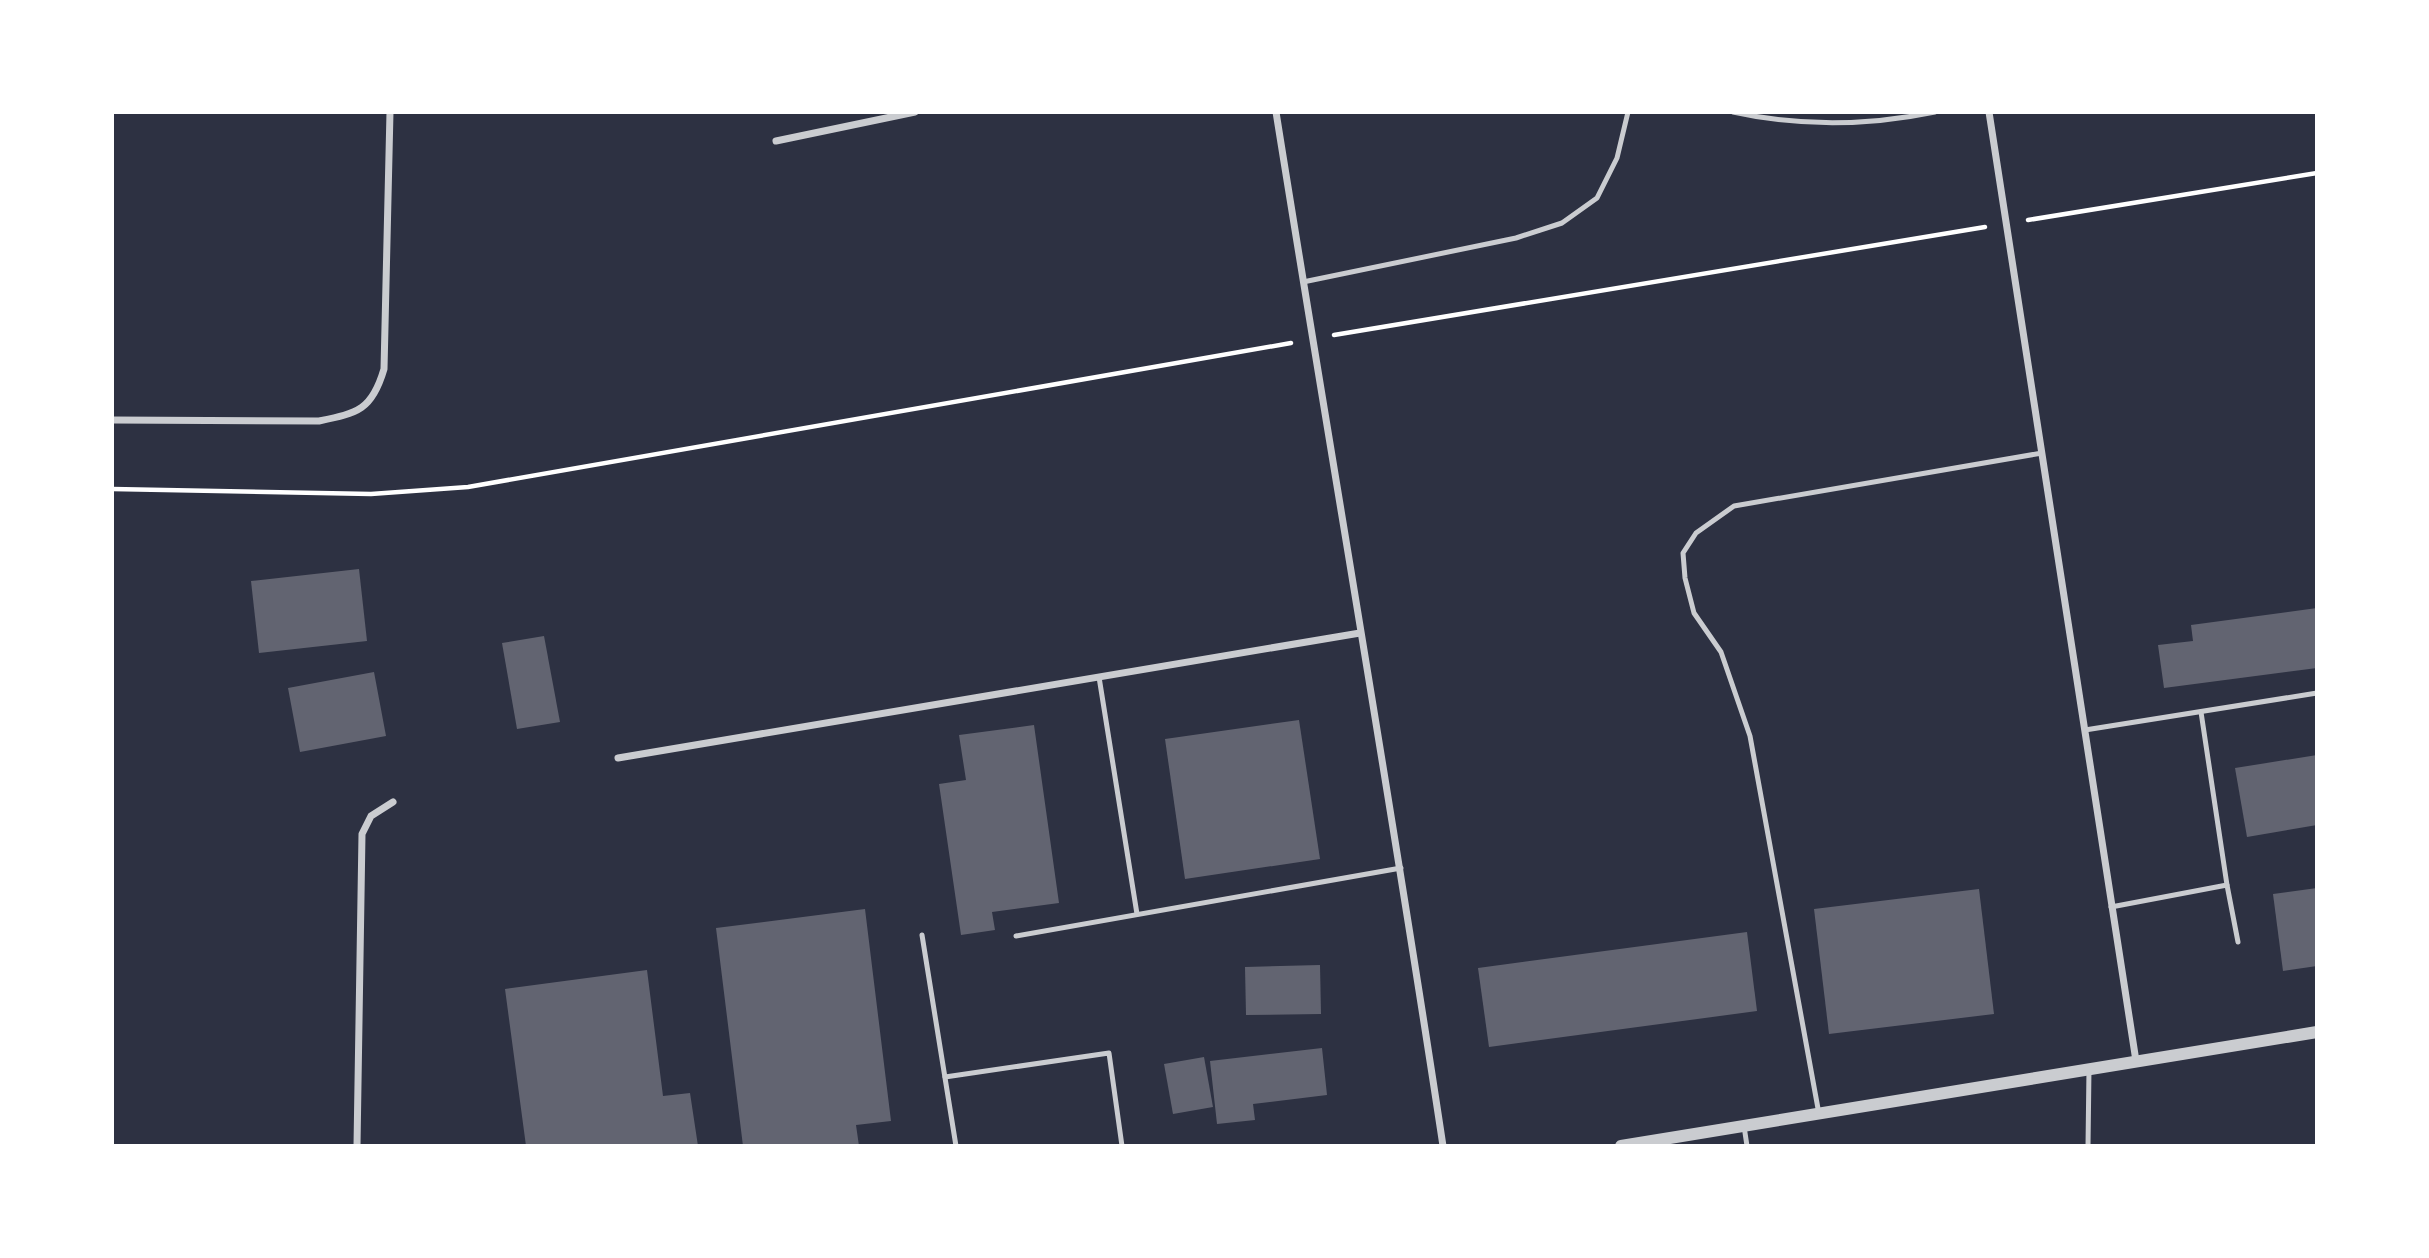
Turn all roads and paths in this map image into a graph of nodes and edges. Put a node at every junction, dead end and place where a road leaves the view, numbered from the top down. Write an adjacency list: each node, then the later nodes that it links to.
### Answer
1 (390, 112): 13 (street)
2 (915, 112): 8 (street)
3 (1276, 112): 11 (street)
4 (1628, 112): 11 (lane)
5 (1734, 112): 6 (lane)
6 (1935, 112)
7 (1989, 112): 10 (street)
8 (776, 141)
9 (2317, 173): 10 (path)
10 (2007, 224): 12 (path); 14 (street)
11 (1303, 282): 12 (street)
12 (1313, 339): 15 (path); 16 (street)
13 (112, 420)
14 (2042, 453): 20 (street); 34 (lane)
15 (112, 489)
16 (1360, 633): 17 (street); 23 (street)
17 (1099, 677): 21 (street); 26 (lane)
18 (2317, 693): 19 (lane)
19 (2201, 712): 20 (lane); 24 (lane)
20 (2085, 730): 25 (street)
21 (618, 758)
22 (393, 802): 36 (street)
23 (1401, 868): 26 (lane); 39 (street)
24 (2227, 885): 25 (lane); 29 (lane)
25 (2111, 907): 31 (street)
26 (1137, 914): 28 (lane)
27 (922, 935): 33 (lane)
28 (1016, 936)
29 (2238, 942)
30 (2317, 1032): 31 (street)
31 (2136, 1061): 32 (street)
32 (2089, 1069): 34 (street); 42 (lane)
33 (945, 1077): 37 (lane); 38 (lane)
34 (1819, 1114): 35 (street)
35 (1744, 1126): 40 (street); 41 (lane)
36 (357, 1146)
37 (956, 1146)
38 (1122, 1146)
39 (1443, 1146)
40 (1621, 1146)
41 (1747, 1146)
42 (2088, 1146)

